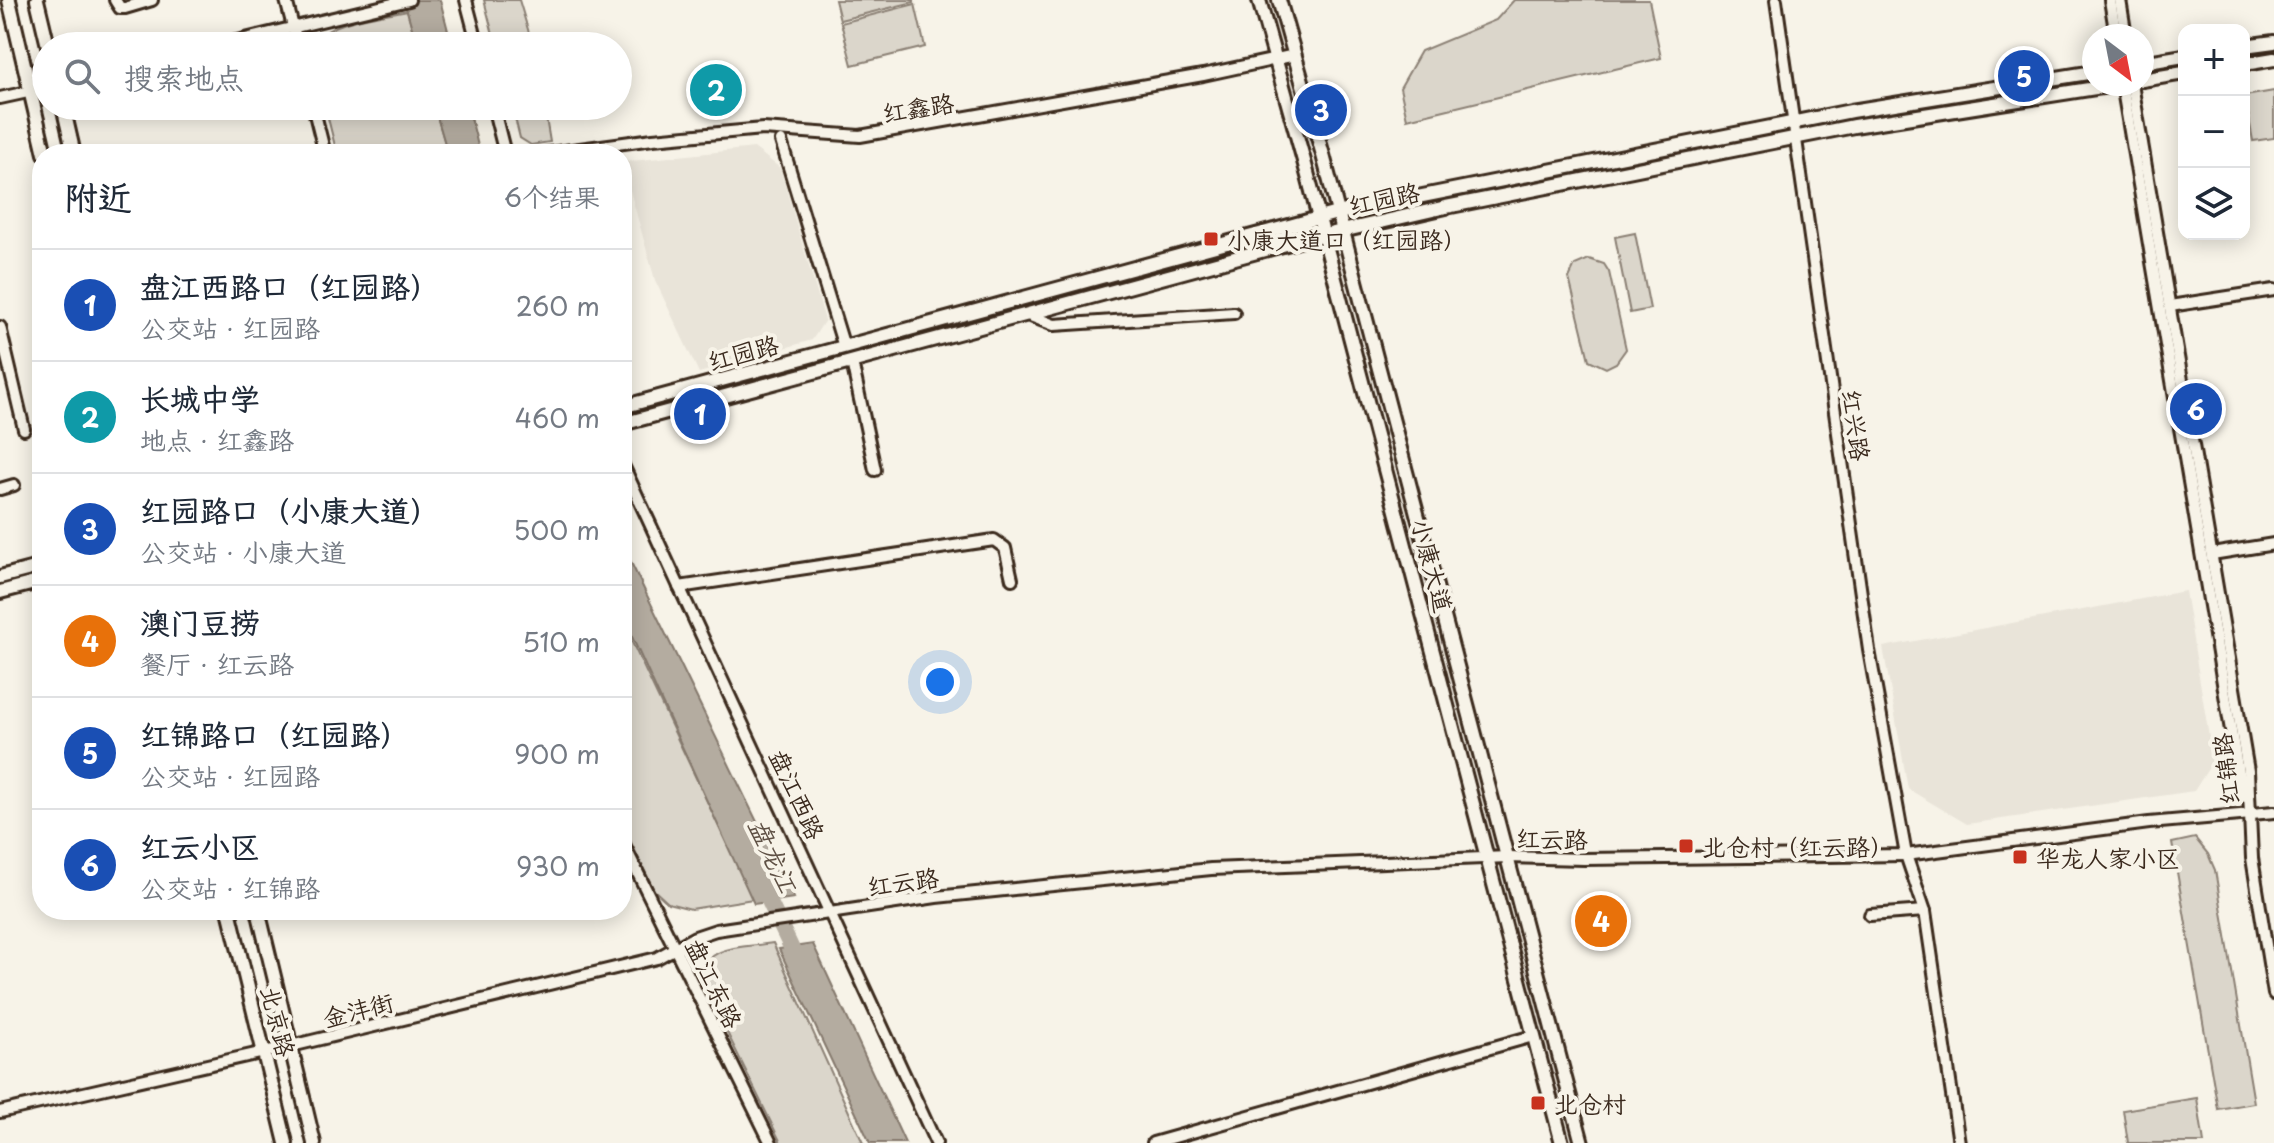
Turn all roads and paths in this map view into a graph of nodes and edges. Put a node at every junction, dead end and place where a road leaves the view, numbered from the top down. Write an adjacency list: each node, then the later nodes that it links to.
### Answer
1 (9, 0): 32 (main road)
2 (37, 0): 16 (main road)
3 (115, 0): 4 (street)
4 (152, 0)
5 (286, 0): 15 (street)
6 (409, 0): 15 (street)
7 (466, 0): 19 (street)
8 (1259, 0): 25 (main road, 小康大道)
9 (1279, 0): 22 (main road, 小康大道)
10 (1776, 0): 41 (street, 红兴路)
11 (2110, 0): 13 (street)
12 (2120, 0): 14 (street)
13 (2114, 24)
14 (2124, 24)
15 (293, 27): 17 (street); 18 (street)
16 (45, 32)
17 (273, 32)
18 (294, 32)
19 (474, 32)
20 (2274, 42): 21 (main road)
21 (2250, 45)
22 (1295, 55): 25 (street, 红鑫路); 49 (main road, 小康大道)
23 (2178, 57): 26 (main road)
24 (2274, 59): 27 (main road)
25 (1275, 60): 48 (street, 红鑫路); 50 (main road, 小康大道)
26 (2154, 61)
27 (2250, 63)
28 (2082, 74): 41 (main road, 红园路)
29 (2178, 74): 30 (main road)
30 (2154, 78)
31 (2082, 90): 42 (main road, 红园路)
32 (30, 92): 35 (street); 36 (main road)
33 (2124, 96): 76 (street, 红锦路)
34 (2134, 96): 54 (street, 红锦路)
35 (0, 98)
36 (32, 100)
37 (37, 120): 44 (main road)
38 (66, 120): 45 (main road)
39 (316, 120): 46 (street)
40 (496, 120): 47 (street)
41 (1793, 123): 42 (street, 红兴路); 49 (main road, 红园路)
42 (1795, 138): 51 (main road, 红园路); 77 (street, 红兴路)
43 (781, 141): 58 (street)
44 (43, 144)
45 (72, 144)
46 (322, 144)
47 (502, 144)
48 (616, 144)
49 (1337, 213): 50 (main road, 红园路); 51 (main road, 小康大道)
50 (1318, 218): 52 (main road, 小康大道); 58 (main road, 红园路)
51 (1342, 230): 52 (main road, 红园路); 78 (main road, 小康大道)
52 (1323, 235): 56 (main road, 红园路); 79 (main road, 小康大道)
53 (2274, 290): 54 (street)
54 (2170, 306): 68 (street, 红锦路)
55 (1234, 313): 56 (street)
56 (1028, 315): 59 (main road, 红园路)
57 (0, 327): 62 (street)
58 (844, 347): 60 (main road, 红园路)
59 (852, 362): 61 (main road, 红园路); 63 (street)
60 (632, 404)
61 (632, 421)
62 (24, 429)
63 (875, 470)
64 (14, 485): 66 (street)
65 (632, 485): 73 (street, 盘江西路)
66 (0, 489)
67 (2274, 544): 68 (street)
68 (2212, 554): 76 (street, 红锦路)
69 (32, 569): 70 (main road)
70 (0, 577)
71 (1012, 579): 73 (street)
72 (32, 584): 74 (main road)
73 (679, 587): 82 (street, 盘江西路)
74 (0, 592)
75 (2274, 812): 76 (street, 红云路)
76 (2250, 814): 77 (street, 红云路); 88 (street)
77 (1906, 855): 78 (street, 红云路); 81 (street, 红兴路)
78 (1508, 857): 79 (street, 红云路); 99 (main road, 小康大道)
79 (1488, 859): 82 (street, 红云路); 89 (main road, 小康大道)
80 (632, 861): 87 (street, 盘江东路)
81 (1925, 911): 83 (street); 100 (street, 红兴路)
82 (830, 912): 86 (street, 红云路); 96 (street, 盘江西路)
83 (1870, 915)
84 (231, 920): 91 (main road, 北京路)
85 (260, 920): 90 (main road, 北京路)
86 (716, 930): 87 (street, 金沣街)
87 (676, 948): 90 (street, 金沣街); 95 (street, 盘江东路)
88 (2274, 994)
89 (1533, 1036): 97 (street); 98 (main road, 小康大道)
90 (291, 1046): 91 (street, 金沣街); 94 (main road, 北京路)
91 (264, 1051): 92 (street, 金沣街); 93 (main road, 北京路)
92 (0, 1112)
93 (286, 1143)
94 (314, 1143)
95 (771, 1143)
96 (936, 1143)
97 (1153, 1143)
98 (1562, 1143)
99 (1582, 1143)
100 (1959, 1143)

